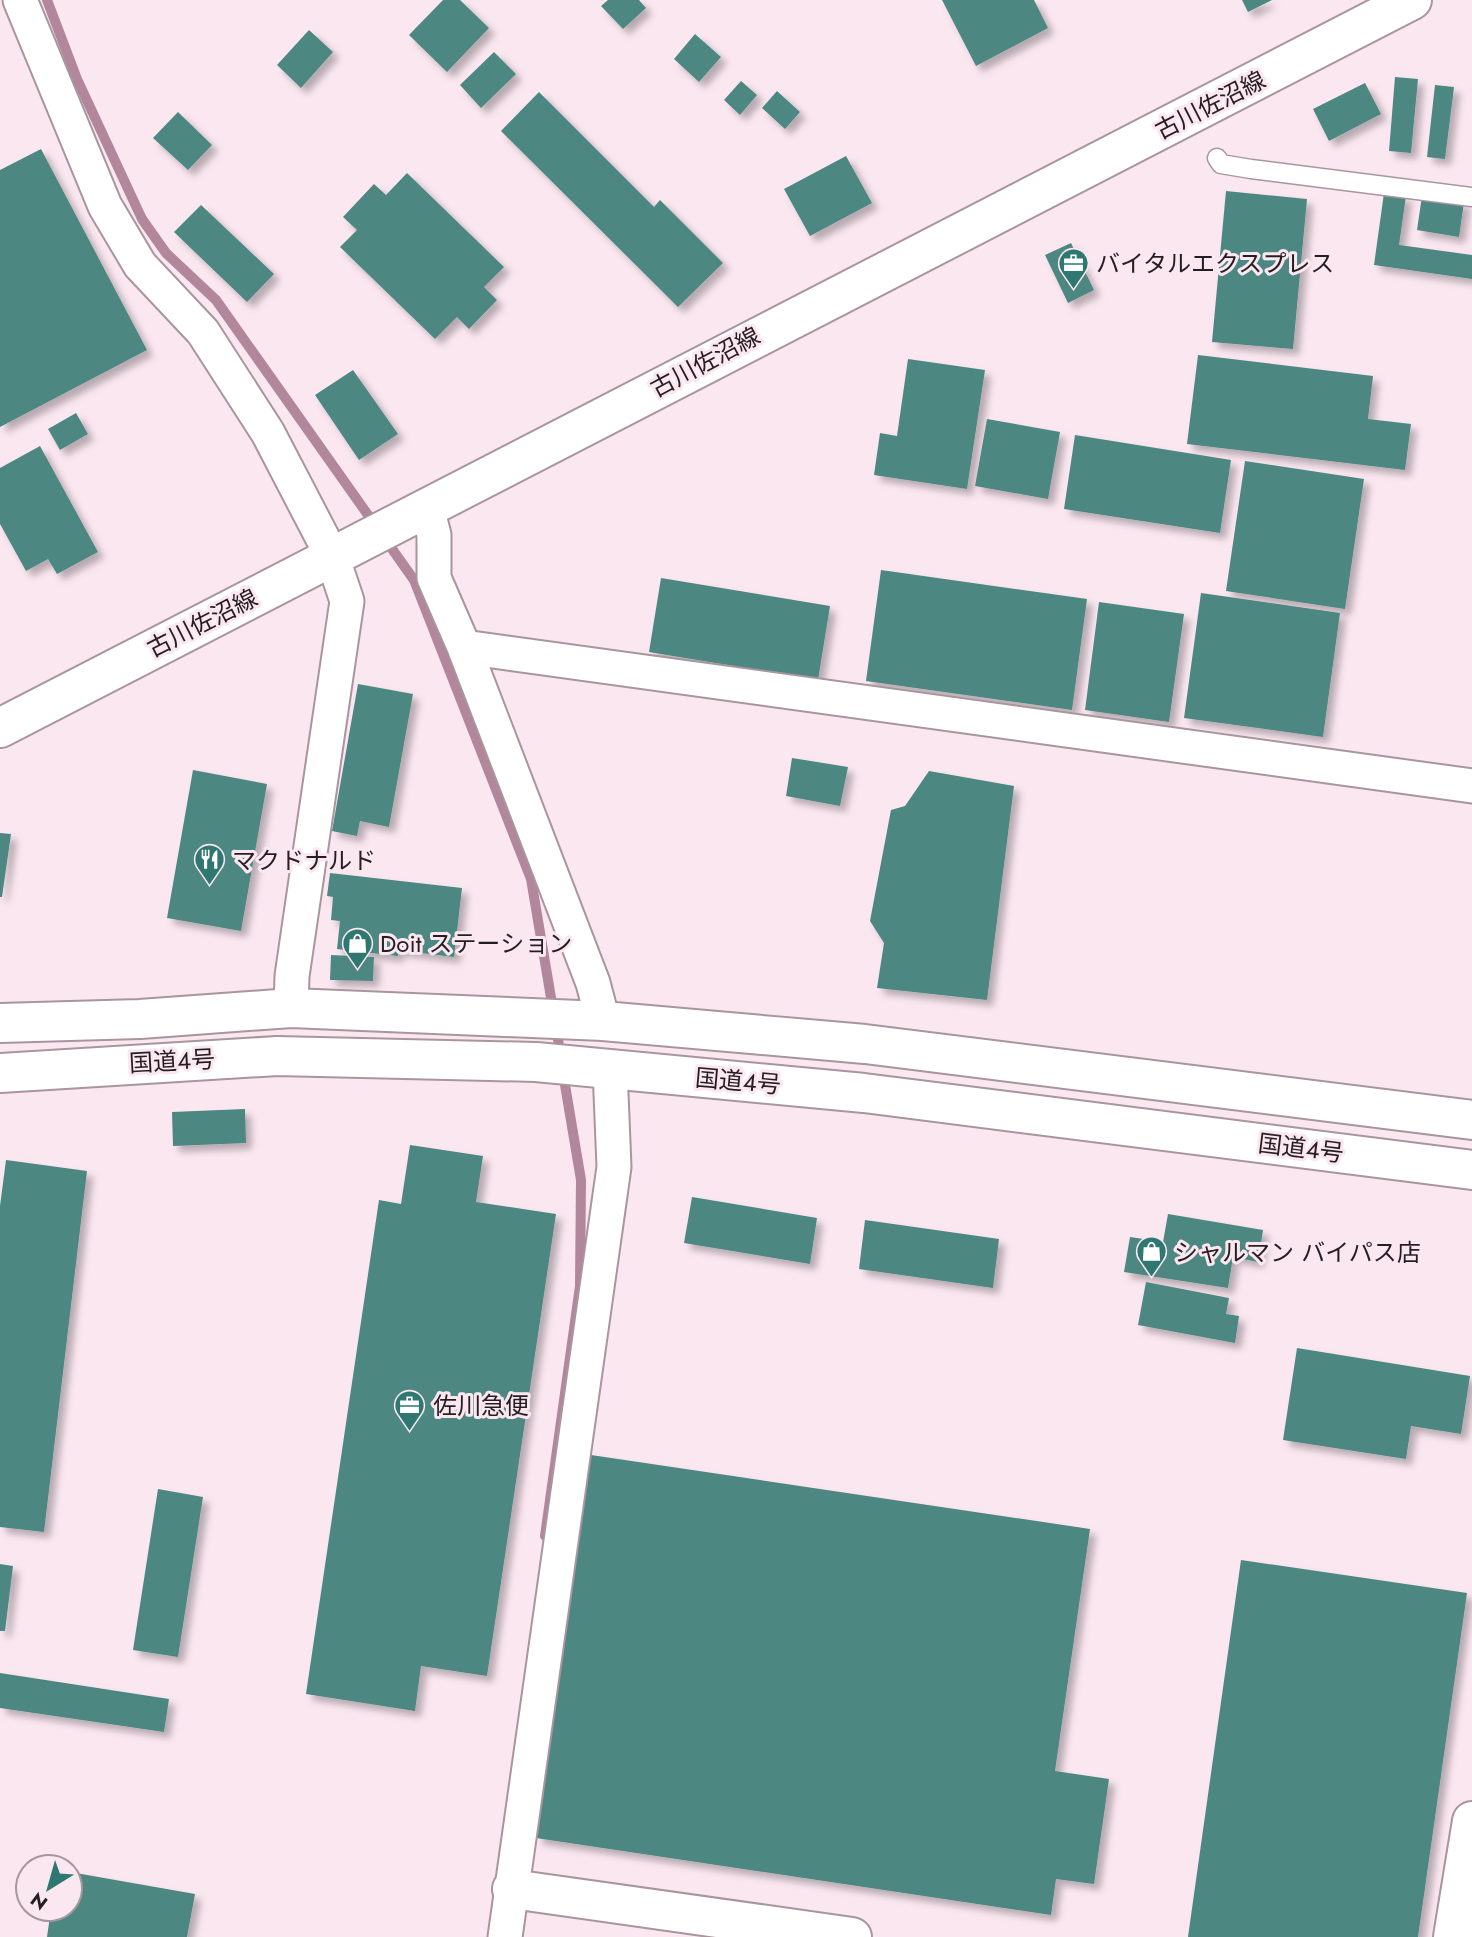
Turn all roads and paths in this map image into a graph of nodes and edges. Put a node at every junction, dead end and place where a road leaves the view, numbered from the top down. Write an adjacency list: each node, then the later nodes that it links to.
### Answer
1 (19, 0): 6 (street)
2 (1412, 0): 5 (main road, 古川佐沼線)
3 (1217, 158): 4 (lane)
4 (1472, 197)
5 (416, 513): 6 (main road, 古川佐沼線); 7 (street)
6 (347, 548): 8 (main road, 古川佐沼線); 10 (street)
7 (464, 647): 9 (street); 11 (street)
8 (0, 727)
9 (1472, 786)
10 (291, 1008): 11 (main road, 国道4号); 12 (main road, 国道4号)
11 (591, 1021): 15 (main road, 国道4号)
12 (0, 1023)
13 (598, 1068): 14 (main road, 国道4号); 16 (main road, 国道4号); 18 (street)
14 (0, 1073)
15 (1472, 1120)
16 (1472, 1170)
17 (1472, 1821): 21 (main road)
18 (512, 1889): 19 (street); 20 (main road)
19 (505, 1937)
20 (852, 1937)
21 (1453, 1937)

